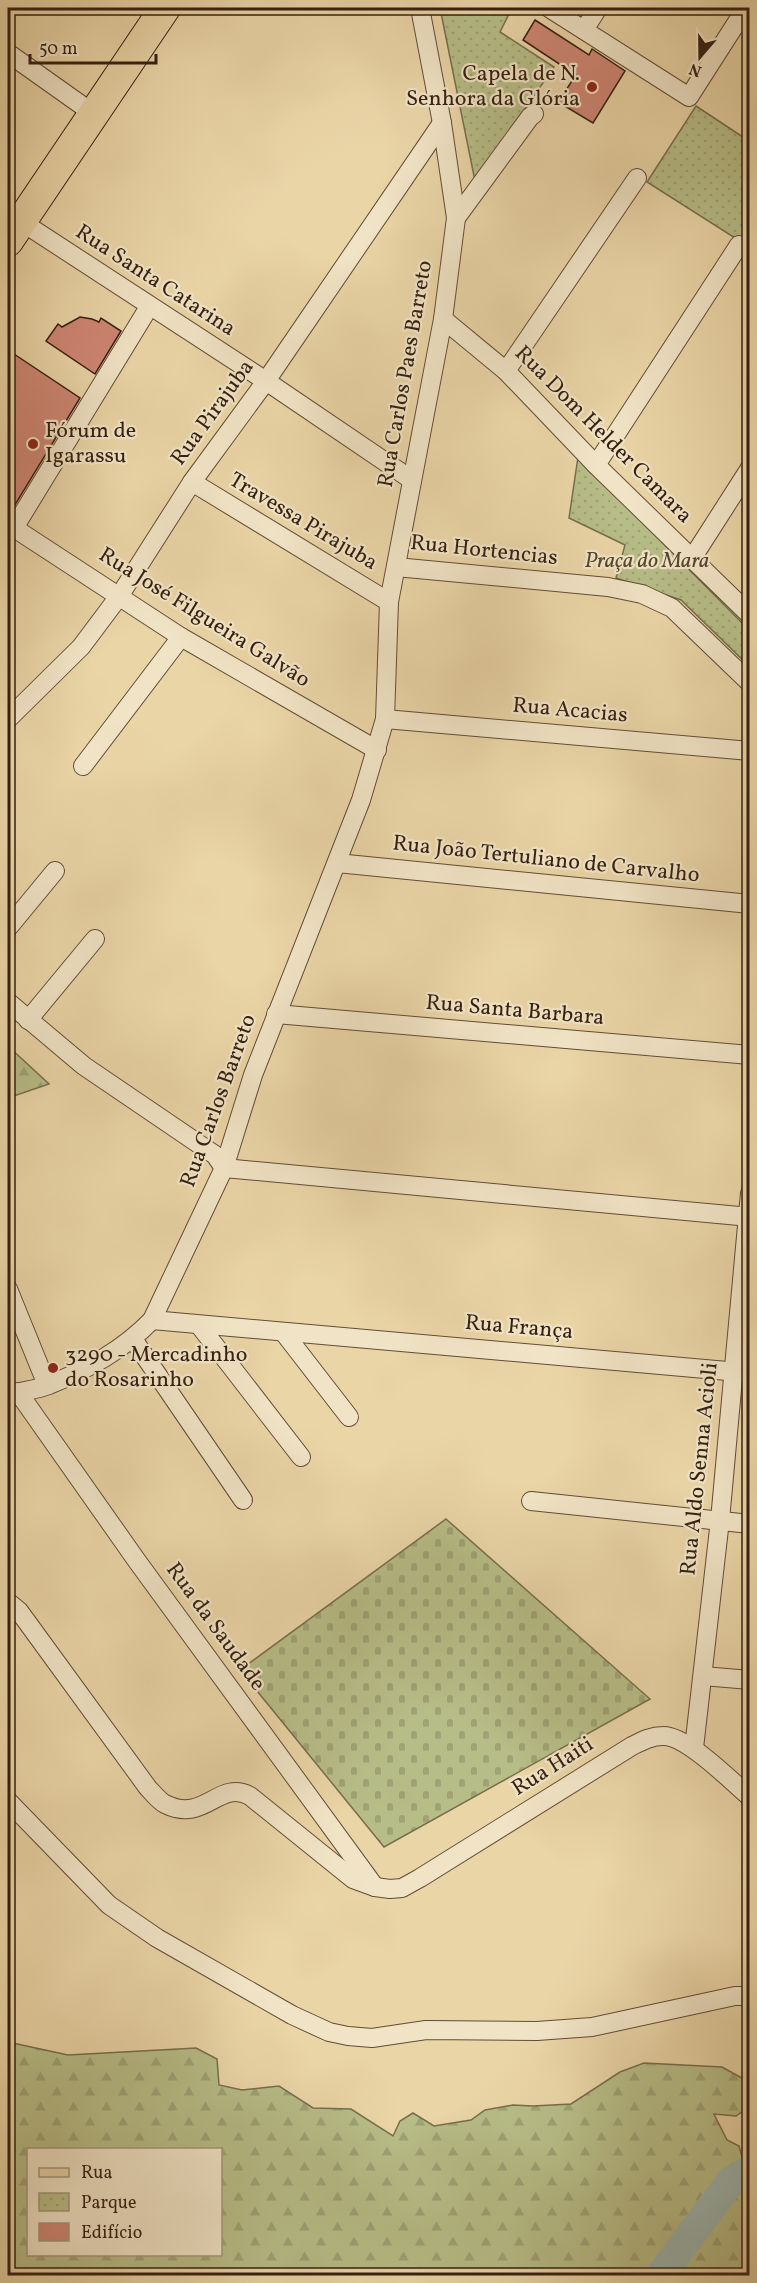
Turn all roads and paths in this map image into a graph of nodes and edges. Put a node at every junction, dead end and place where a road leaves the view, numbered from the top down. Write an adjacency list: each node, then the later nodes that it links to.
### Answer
1 (165, 8): 8 (main road)
2 (420, 8): 10 (street, Rua Carlos Paes Barreto)
3 (549, 8): 6 (street)
4 (598, 8): 6 (street)
5 (747, 8): 6 (street)
6 (584, 30)
7 (8, 53): 8 (street)
8 (94, 114): 13 (main road)
9 (534, 114): 12 (street)
10 (442, 123): 12 (street, Rua Carlos Paes Barreto); 18 (street, Rua Pirajuba)
11 (637, 178): 17 (street)
12 (456, 218): 16 (street, Rua Carlos Paes Barreto)
13 (12, 225): 15 (street, Rua Santa Catarina)
14 (739, 245): 19 (street)
15 (149, 307): 18 (street, Rua Santa Catarina); 23 (street)
16 (443, 319): 17 (street, Rua Dom Helder Camara); 21 (street, Rua Carlos Paes Barreto)
17 (506, 371): 19 (street, Rua Dom Helder Camara)
18 (266, 381): 21 (street, Rua Santa Catarina); 22 (street, Rua Pirajuba)
19 (596, 465): 24 (street, Rua Dom Helder Camara)
20 (750, 468): 24 (street)
21 (412, 480): 25 (street, Rua Carlos Paes Barreto)
22 (192, 483): 26 (street, Rua Pirajuba); 27 (street, Travessa Pirajuba)
23 (11, 526): 26 (street, Rua José Filgueira Galvão)
24 (693, 557): 28 (street, Rua Dom Helder Camara)
25 (396, 567): 27 (street, Rua Carlos Paes Barreto); 30 (street, Rua Hortencias)
26 (120, 595): 29 (street, Rua José Filgueira Galvão); 31 (street, Rua Pirajuba)
27 (389, 602): 32 (street, Rua Carlos Paes Barreto)
28 (750, 615)
29 (181, 637): 33 (street, Rua José Filgueira Galvão); 35 (street)
30 (750, 683)
31 (8, 719)
32 (385, 719): 33 (street, Rua Carlos Paes Barreto); 34 (street, Rua Acacias)
33 (377, 750): 36 (street, Rua Carlos Barreto)
34 (750, 751)
35 (83, 766)
36 (337, 864): 38 (street, Rua João Tertuliano de Carvalho); 42 (street, Rua Carlos Barreto)
37 (55, 871): 39 (street)
38 (750, 904)
39 (8, 928)
40 (95, 939): 43 (street)
41 (8, 1002): 43 (street)
42 (276, 1014): 44 (street, Rua Santa Barbara); 45 (street, Rua Carlos Barreto)
43 (28, 1020): 45 (street)
44 (750, 1055)
45 (224, 1168): 47 (street); 49 (street, Rua Carlos Barreto)
46 (750, 1193): 47 (street, Rua Aldo Senna Acioli)
47 (748, 1217): 53 (street, Rua Aldo Senna Acioli)
48 (8, 1289): 54 (street)
49 (152, 1320): 50 (street, Rua França); 52 (street, Rua Carlos Barreto)
50 (199, 1325): 51 (street, Rua França); 57 (street)
51 (284, 1333): 53 (street, Rua França); 56 (street)
52 (133, 1339): 54 (street, Rua Carlos Barreto); 58 (street)
53 (742, 1372): 60 (street, Rua Aldo Senna Acioli)
54 (47, 1385): 55 (street, Rua Carlos Barreto)
55 (13, 1394): 68 (street, Rua da Saudade)
56 (349, 1417)
57 (301, 1457)
58 (243, 1500)
59 (531, 1501): 60 (street)
60 (720, 1520): 61 (street); 63 (street, Rua Aldo Senna Acioli)
61 (750, 1524)
62 (8, 1602): 68 (street)
63 (703, 1676): 64 (street); 65 (street, Rua Aldo Senna Acioli)
64 (750, 1680)
65 (694, 1748): 66 (street, Rua Haiti); 68 (street, Rua Haiti)
66 (750, 1797)
67 (8, 1801): 69 (street)
68 (375, 1887)
69 (750, 1996)

